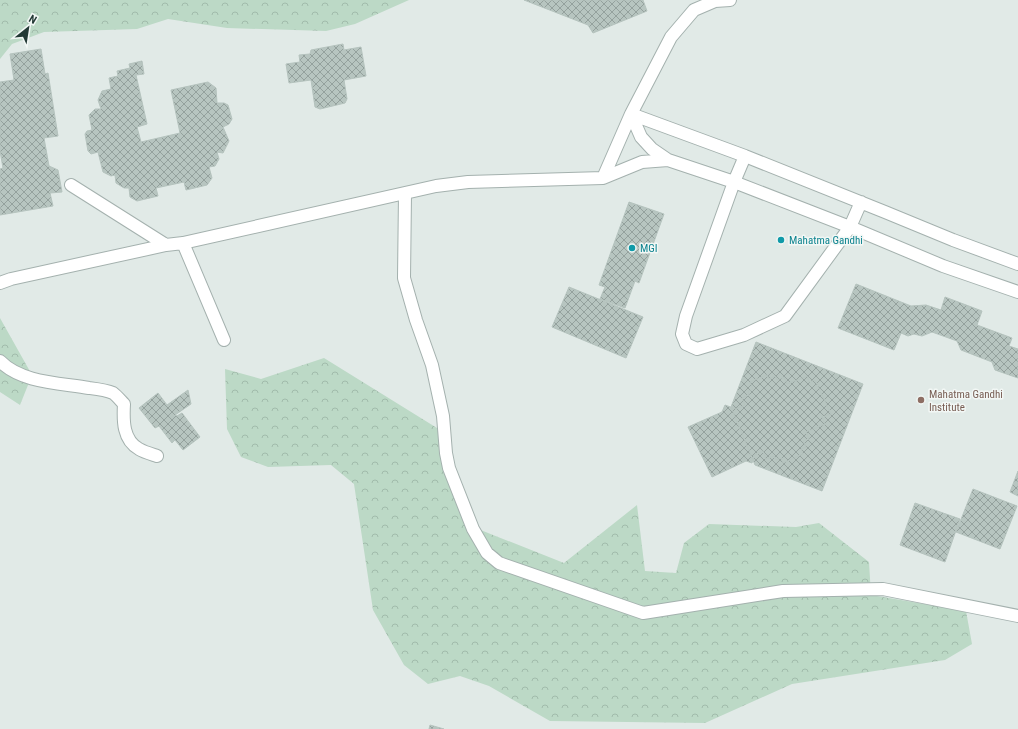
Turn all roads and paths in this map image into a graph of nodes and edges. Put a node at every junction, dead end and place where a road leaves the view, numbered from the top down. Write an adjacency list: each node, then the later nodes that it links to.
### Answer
1 (730, 0): 2 (lane)
2 (631, 114): 3 (lane); 4 (lane); 5 (lane)
3 (745, 156): 6 (lane); 9 (lane)
4 (668, 160): 5 (lane); 6 (lane)
5 (603, 178): 8 (lane)
6 (734, 182): 10 (lane); 10 (lane)
7 (71, 185): 12 (lane)
8 (405, 194): 11 (lane); 19 (lane)
9 (861, 202): 10 (lane); 13 (lane)
10 (850, 226): 15 (lane)
11 (183, 243): 12 (lane); 16 (lane)
12 (166, 245): 14 (lane)
13 (1018, 264)
14 (0, 284)
15 (1018, 292)
16 (224, 340)
17 (0, 362): 18 (lane)
18 (157, 456)
19 (1018, 616)

